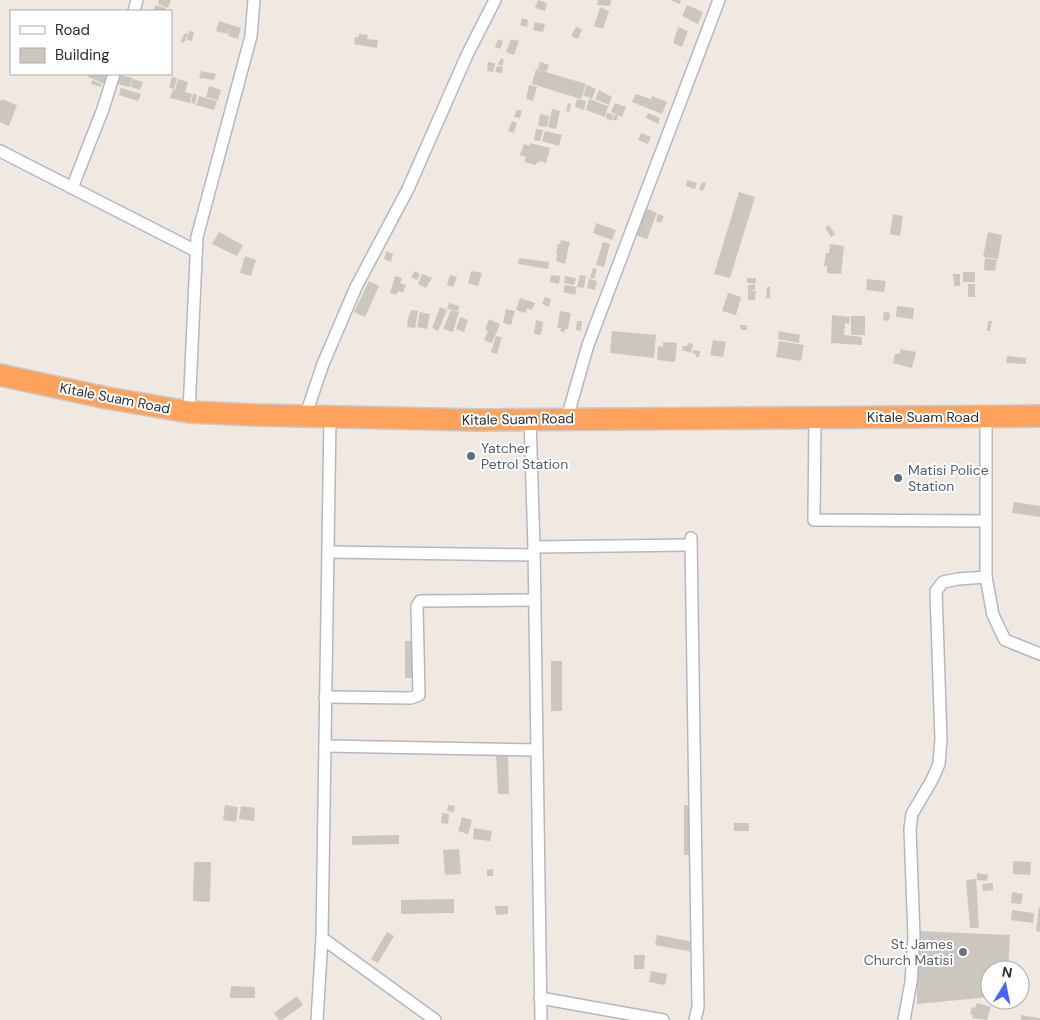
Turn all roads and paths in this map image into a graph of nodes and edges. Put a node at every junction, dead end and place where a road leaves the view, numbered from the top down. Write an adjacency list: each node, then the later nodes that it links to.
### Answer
1 (254, 0): 7 (street)
2 (495, 0): 11 (street)
3 (719, 0): 15 (street)
4 (114, 75): 6 (street)
5 (0, 152): 6 (street)
6 (72, 188): 7 (street)
7 (196, 251): 9 (street)
8 (0, 375): 9 (highway, Kitale Suam Road)
9 (189, 412): 11 (highway, Kitale Suam Road)
10 (1040, 416): 14 (highway, Kitale Suam Road)
11 (305, 417): 12 (highway, Kitale Suam Road)
12 (330, 417): 16 (highway, Kitale Suam Road); 19 (street)
13 (815, 417): 14 (highway, Kitale Suam Road); 15 (highway, Kitale Suam Road); 17 (street)
14 (986, 417): 17 (street)
15 (568, 418): 16 (highway, Kitale Suam Road)
16 (530, 419): 18 (street)
17 (986, 521): 20 (street)
18 (534, 551): 19 (street); 21 (street); 32 (street)
19 (328, 552): 23 (street)
20 (986, 577): 22 (street); 33 (street)
21 (535, 600): 23 (street); 25 (street)
22 (1040, 654)
23 (325, 697): 24 (street)
24 (325, 746): 25 (street); 26 (street)
25 (536, 750): 27 (street)
26 (322, 938): 28 (street); 29 (street)
27 (540, 998): 30 (street); 31 (street)
28 (317, 1020)
29 (435, 1020)
30 (541, 1020)
31 (663, 1020)
32 (695, 1020)
33 (904, 1020)

